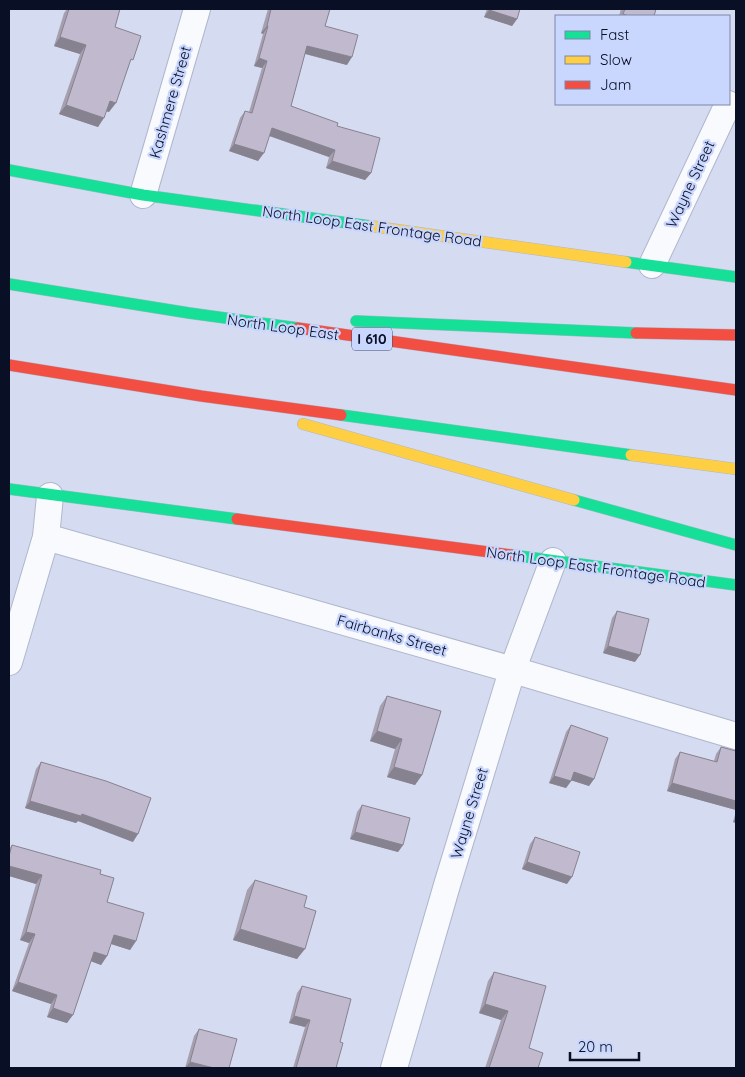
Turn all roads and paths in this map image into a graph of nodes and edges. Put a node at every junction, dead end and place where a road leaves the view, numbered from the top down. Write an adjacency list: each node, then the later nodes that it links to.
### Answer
1 (197, 9): 6 (street, Kashmere Street)
2 (736, 87): 3 (street, Wayne Street)
3 (730, 99)
4 (727, 105): 7 (street, Wayne Street)
5 (9, 170): 6 (main road, North Loop East Frontage Road)
6 (143, 195): 7 (main road, North Loop East Frontage Road)
7 (652, 265): 8 (main road, North Loop East Frontage Road)
8 (736, 277)
9 (9, 284): 10 (main road, North Loop East / I 610)
10 (189, 314): 11 (main road); 15 (main road, North Loop East / I 610)
11 (318, 319)
12 (347, 320): 13 (main road)
13 (736, 335)
14 (9, 365): 16 (main road)
15 (736, 390)
16 (201, 396): 17 (main road); 21 (main road)
17 (736, 469)
18 (9, 489): 19 (main road, North Loop East Frontage Road)
19 (50, 496): 20 (street); 22 (main road, North Loop East Frontage Road)
20 (46, 537): 24 (street); 25 (street, Fairbanks Street)
21 (736, 545)
22 (553, 561): 23 (main road, North Loop East Frontage Road); 25 (street, Wayne Street)
23 (736, 586)
24 (9, 662)
25 (512, 671): 26 (street, Fairbanks Street); 27 (street, Wayne Street)
26 (736, 736)
27 (394, 1068)

